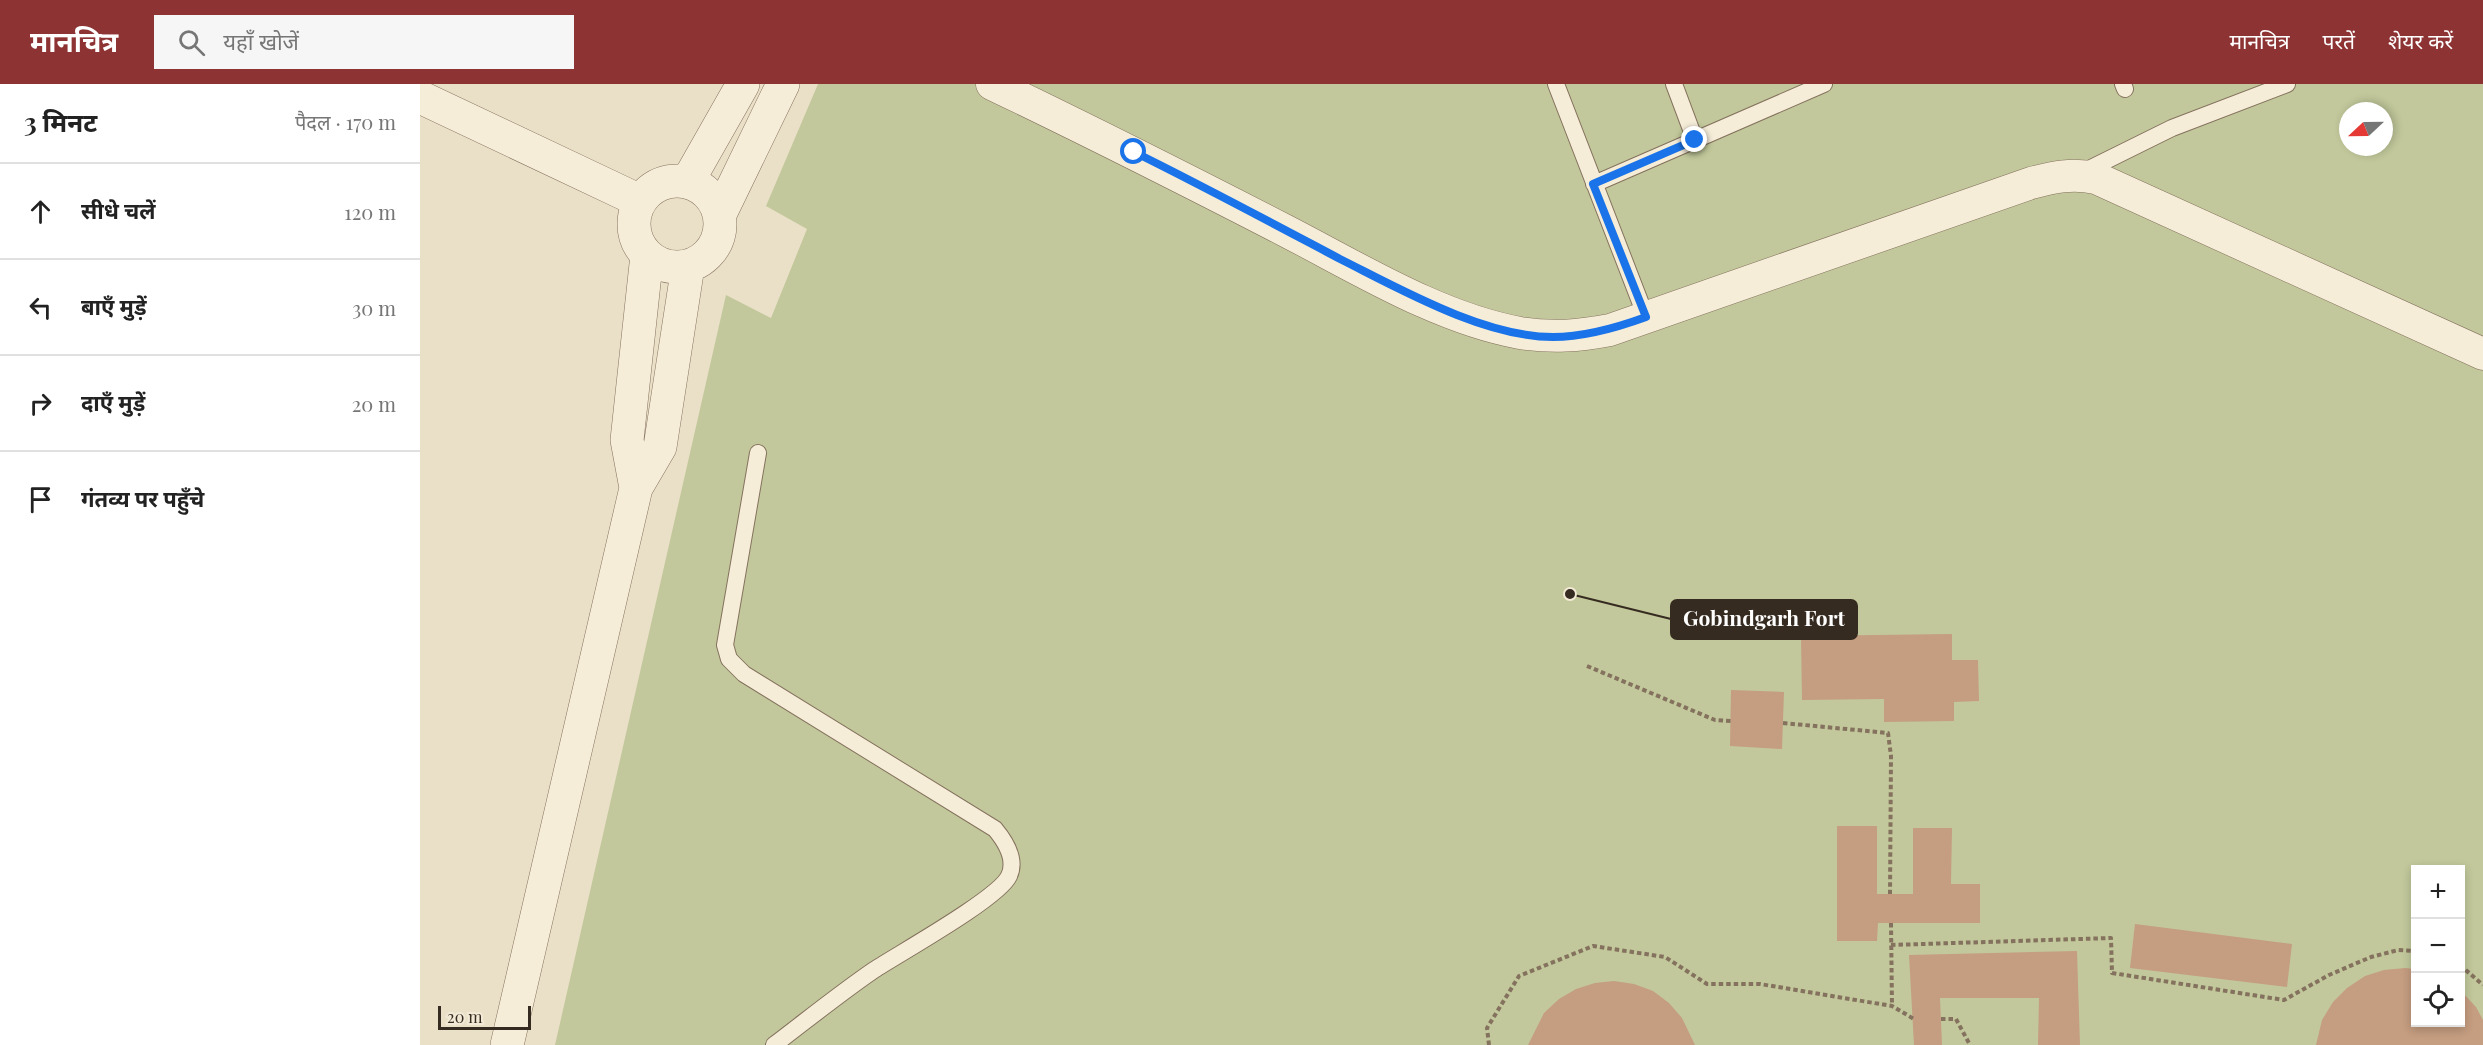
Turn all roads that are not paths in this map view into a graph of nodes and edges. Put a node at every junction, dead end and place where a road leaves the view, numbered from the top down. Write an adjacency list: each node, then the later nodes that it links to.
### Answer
1 (743, 84): 11 (street)
2 (783, 84): 14 (street)
3 (992, 84): 17 (street)
4 (1556, 84): 12 (lane)
5 (1674, 84): 9 (lane)
6 (1824, 84): 9 (lane)
7 (2287, 84): 10 (lane)
8 (420, 97): 13 (street)
9 (1695, 140): 12 (lane)
10 (2079, 174): 17 (street); 18 (street)
11 (688, 181): 13 (street); 14 (street)
12 (1593, 184): 17 (lane)
13 (640, 201): 15 (street)
14 (720, 214): 16 (street)
15 (647, 255): 16 (street); 20 (street)
16 (688, 266): 20 (street)
17 (1646, 317)
18 (2483, 354)
19 (759, 453): 22 (lane)
20 (636, 488): 21 (street)
21 (507, 1045)
22 (774, 1045)

